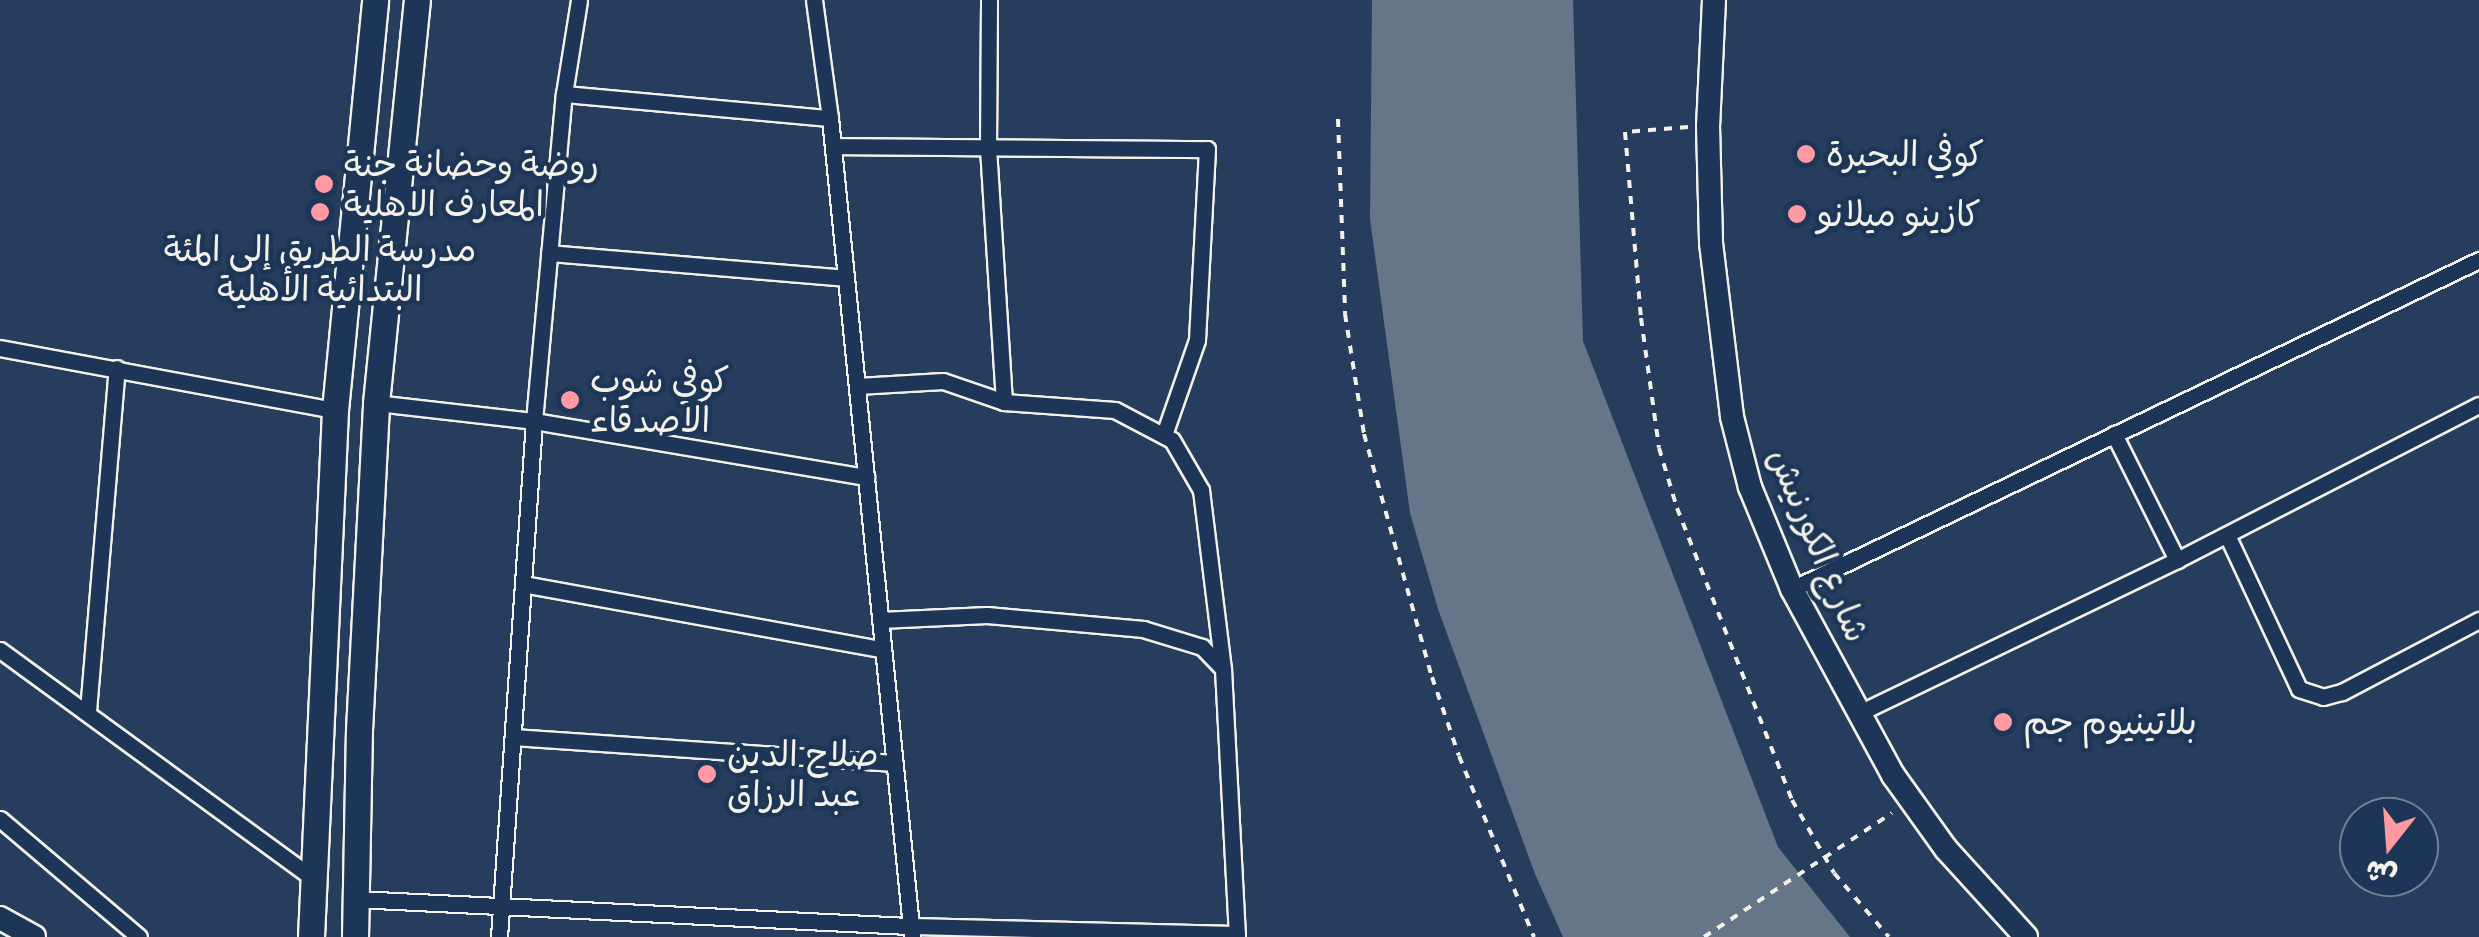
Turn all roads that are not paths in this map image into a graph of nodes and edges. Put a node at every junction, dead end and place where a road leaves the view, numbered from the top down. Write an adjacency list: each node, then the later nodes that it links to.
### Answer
1 (375, 0): 20 (main road)
2 (417, 0): 18 (main road)
3 (579, 0): 7 (street)
4 (814, 0): 8 (street)
5 (989, 0): 10 (street)
6 (1714, 0): 28 (street, شارع الكورنيش)
7 (564, 94): 8 (street); 11 (street)
8 (830, 118): 9 (street)
9 (833, 146): 10 (street); 13 (street)
10 (988, 148): 17 (street); 23 (street)
11 (549, 253): 13 (street); 21 (street)
12 (2479, 260): 22 (street)
13 (846, 278): 16 (street)
14 (0, 348): 15 (street)
15 (117, 368): 20 (street); 34 (street)
16 (856, 386): 17 (street); 24 (street)
17 (1004, 402): 23 (street)
18 (376, 403): 21 (street); 40 (main road)
19 (2479, 405): 25 (street)
20 (336, 410): 39 (main road)
21 (534, 421): 24 (street); 27 (street)
22 (2114, 434): 26 (street); 28 (street)
23 (1164, 435): 33 (street)
24 (866, 477): 29 (street)
25 (2227, 535): 26 (street); 30 (street)
26 (2178, 560): 35 (street)
27 (523, 584): 31 (street); 36 (street)
28 (1792, 590): 35 (street, شارع الكورنيش)
29 (880, 620): 31 (street); 33 (street)
30 (2479, 620)
31 (882, 649): 37 (street)
32 (0, 650): 34 (street)
33 (1223, 669): 44 (street)
34 (88, 711): 39 (street)
35 (1857, 714): 50 (street, شارع الكورنيش)
36 (513, 737): 37 (street); 41 (street)
37 (894, 763): 43 (street)
38 (0, 819): 46 (street)
39 (311, 878): 47 (main road)
40 (355, 898): 41 (street); 48 (main road)
41 (502, 906): 43 (street); 49 (street)
42 (2, 925): 45 (street)
43 (911, 931): 44 (street)
44 (1237, 935)
45 (34, 937)
46 (140, 937)
47 (311, 937)
48 (355, 937)
49 (500, 937)
50 (2026, 937)

